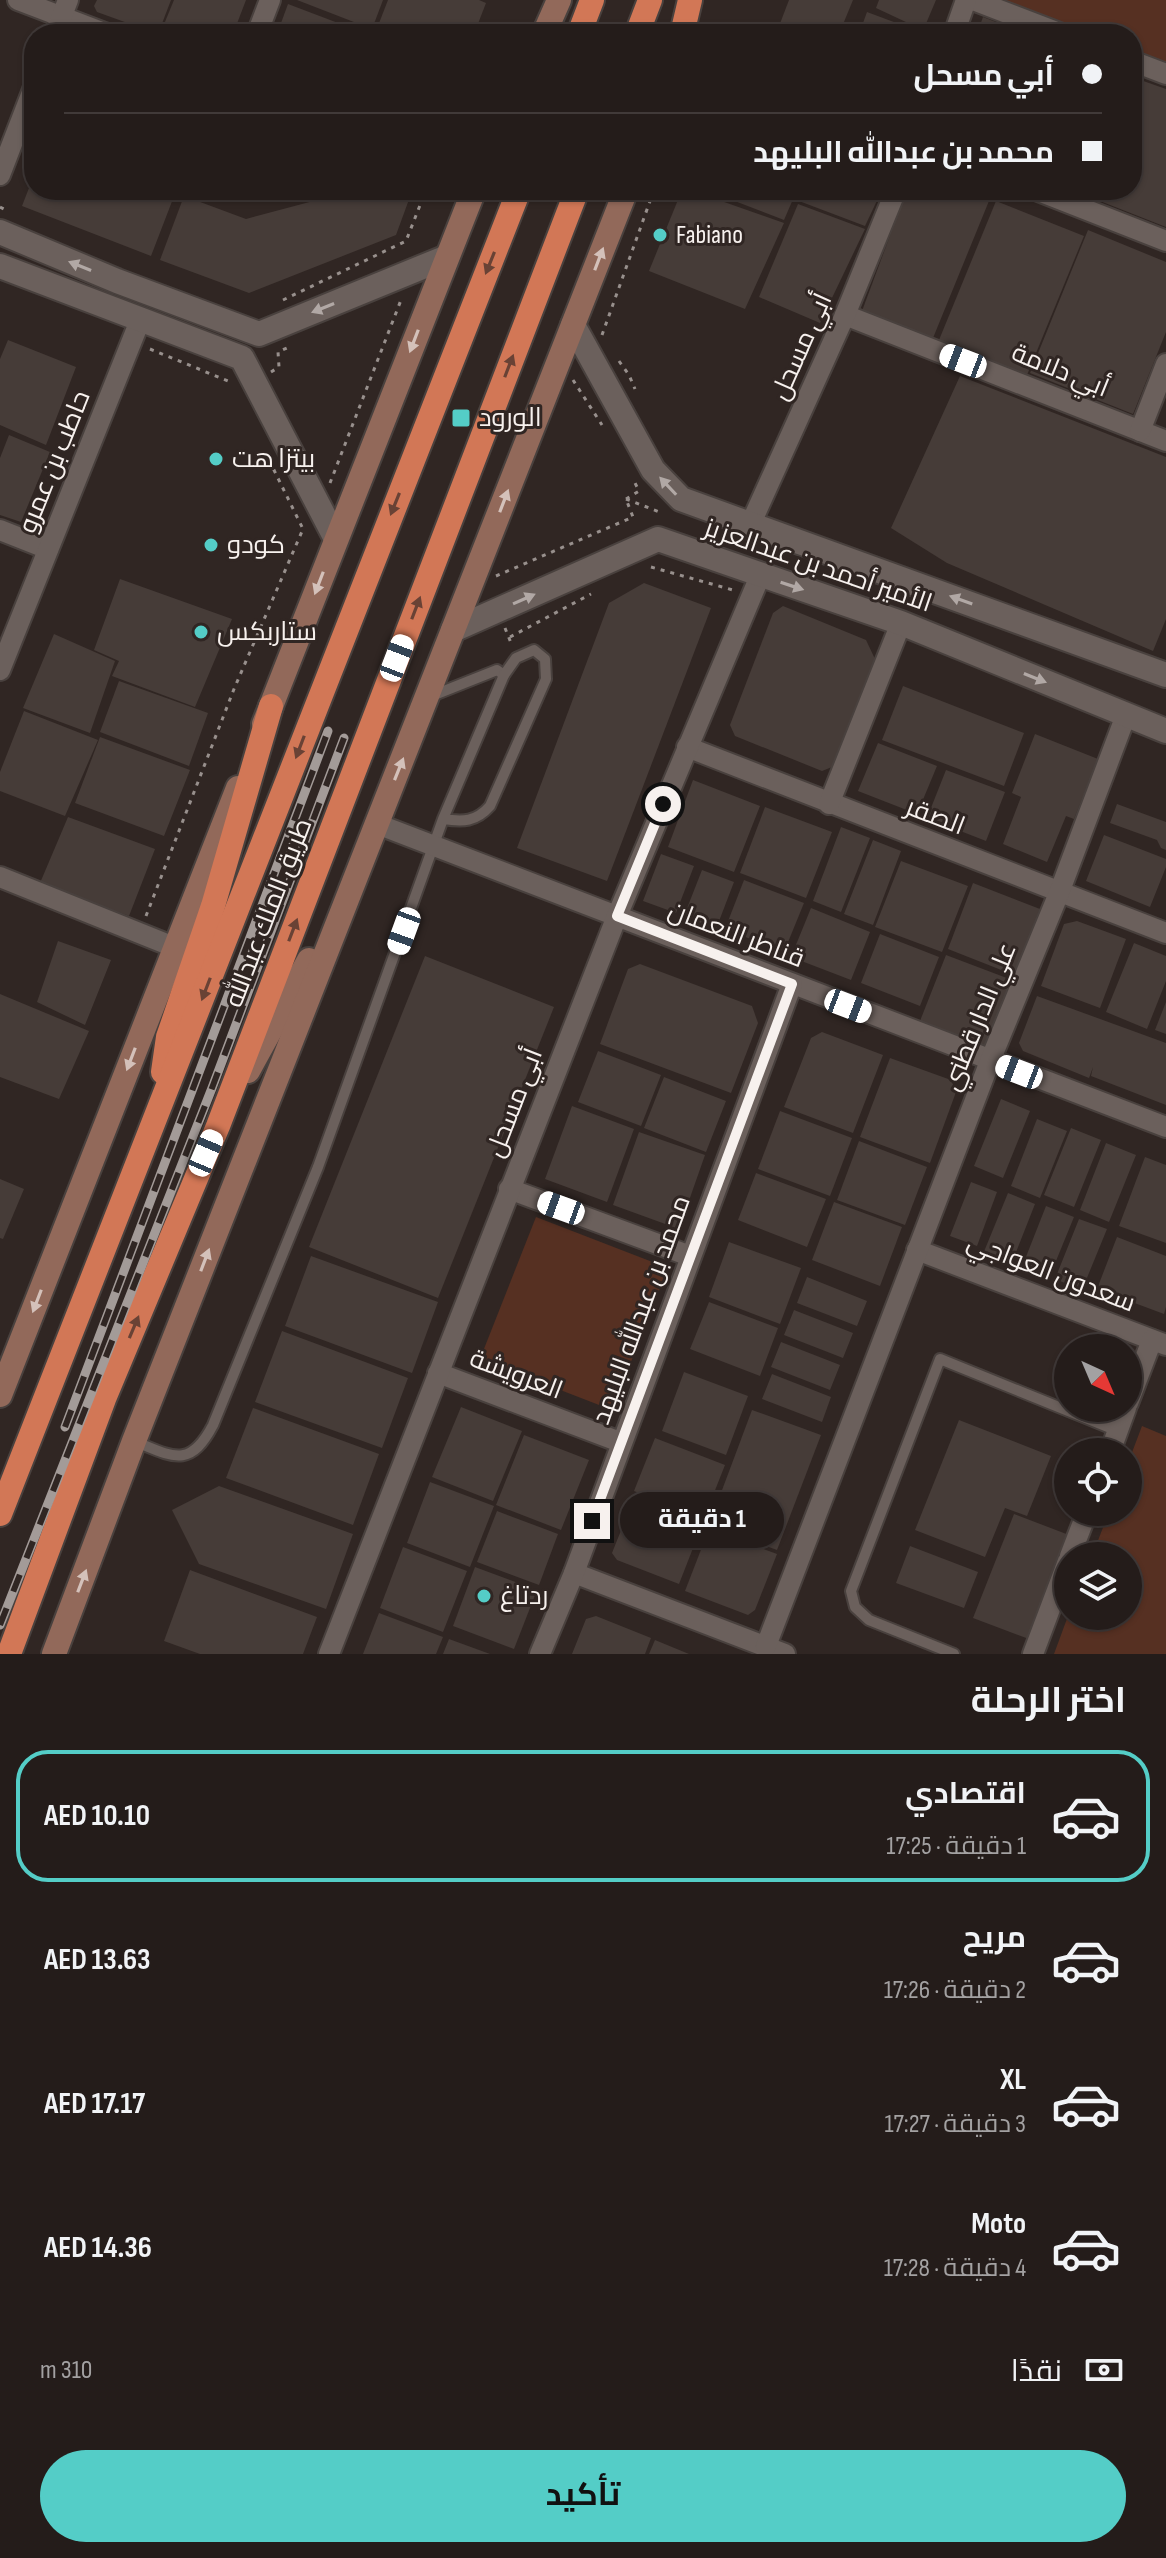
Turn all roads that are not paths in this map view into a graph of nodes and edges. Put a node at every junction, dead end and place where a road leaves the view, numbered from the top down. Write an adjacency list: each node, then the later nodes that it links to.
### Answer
1 (18, 0): 11 (street)
2 (270, 0): 13 (street)
3 (545, 0): 14 (main road)
4 (559, 0): 15 (main road)
5 (592, 0): 16 (highway)
6 (650, 0): 17 (highway)
7 (690, 0): 18 (highway)
8 (701, 0): 19 (main road)
9 (966, 0): 20 (street)
10 (973, 0): 21 (street)
11 (61, 17): 12 (street)
12 (80, 24)
13 (261, 24)
14 (537, 24)
15 (548, 24)
16 (583, 24)
17 (641, 24)
18 (686, 24)
19 (690, 24)
20 (958, 24)
21 (1036, 24)
22 (1142, 65): 23 (street)
23 (1166, 74)
24 (24, 113): 25 (street)
25 (0, 175)
26 (470, 200): 34 (main road)
27 (515, 200): 69 (highway, طريق الملك عبدالله, one-way to 69)
28 (573, 200): 70 (highway, طريق الملك عبدالله, one-way to 28)
29 (622, 200): 38 (main road, one-way to 29)
30 (892, 200): 36 (street, أبي مسحل)
31 (1061, 200): 33 (street)
32 (0, 232): 34 (street, one-way to 32)
33 (1166, 241)
34 (447, 257): 44 (main road, one-way to 44)
35 (0, 266): 37 (street)
36 (845, 315): 40 (street, أبي دلامة); 42 (street, أبي مسحل)
37 (141, 318): 44 (street); 45 (street, حاطب بن عمرو)
38 (573, 325): 42 (street, الأمير أحمد بن عبدالعزيز, one-way to 38); 48 (main road, one-way to 38)
39 (1166, 364): 40 (street)
40 (1140, 431): 41 (street, أبي دلامة)
41 (1166, 441)
42 (751, 523): 51 (street, الأمير أحمد بن عبدالعزيز, one-way to 42)
43 (0, 530): 45 (street)
44 (336, 539): 53 (main road, one-way to 53)
45 (48, 549): 49 (street, حاطب بن عمرو)
46 (756, 586): 47 (street, الأمير أحمد بن عبدالعزيز, one-way to 47); 48 (street, الأمير أحمد بن عبدالعزيز, one-way to 46); 56 (street, أبي مسحل)
47 (901, 623): 54 (street, الأمير أحمد بن عبدالعزيز, one-way to 54); 57 (street)
48 (453, 630): 52 (main road)
49 (0, 670)
50 (504, 675): 52 (lane); 58 (lane); 58 (lane)
51 (1166, 675)
52 (427, 698): 59 (main road, one-way to 52)
53 (271, 706): 66 (main road); 69 (highway)
54 (1126, 715): 55 (street, الأمير أحمد بن عبدالعزيز); 63 (street, علي الدار قطني)
55 (1166, 731)
56 (687, 747): 57 (street, الصقر); 64 (street, أبي مسحل)
57 (829, 804): 63 (street, الصقر)
58 (443, 819): 60 (lane)
59 (377, 824): 60 (street, قناطر النعمان); 61 (main road)
60 (434, 846): 64 (street, قناطر النعمان); 82 (lane)
61 (355, 875): 70 (main road); 82 (main road, one-way to 61)
62 (0, 877): 66 (street)
63 (1059, 893): 65 (street, الصقر); 68 (street, علي الدار قطني)
64 (617, 916): 67 (street, قناطر النعمان); 72 (street, أبي مسحل)
65 (1166, 933)
66 (174, 947): 78 (main road, one-way to 78)
67 (792, 984): 68 (street, قناطر النعمان); 74 (street, محمد بن عبدالله البليهد)
68 (990, 1061): 71 (street, قناطر النعمان); 73 (street, علي الدار قطني)
69 (155, 1119): 84 (highway, طريق الملك عبدالله)
70 (218, 1126): 88 (highway, طريق الملك عبدالله, one-way to 70)
71 (1166, 1127)
72 (509, 1189): 74 (street); 76 (street, أبي مسحل)
73 (917, 1250): 75 (street, سعدون العواجي); 87 (street, علي الدار قطني)
74 (690, 1256): 83 (street, محمد بن عبدالله البليهد)
75 (1159, 1342): 77 (street)
76 (438, 1373): 83 (street, العرويشة); 90 (street, أبي مسحل)
77 (1142, 1376)
78 (2, 1386)
79 (1121, 1422): 80 (street)
80 (1118, 1431): 81 (street); 92 (lane)
81 (1115, 1438)
82 (134, 1441): 89 (main road, one-way to 82)
83 (620, 1442): 85 (street, محمد بن عبدالله البليهد)
84 (0, 1514)
85 (574, 1573): 87 (street); 91 (street, محمد بن عبدالله البليهد)
86 (1054, 1599): 93 (street)
87 (776, 1650)
88 (9, 1654)
89 (54, 1654)
90 (329, 1654)
91 (540, 1654)
92 (954, 1654)
93 (1033, 1654)

